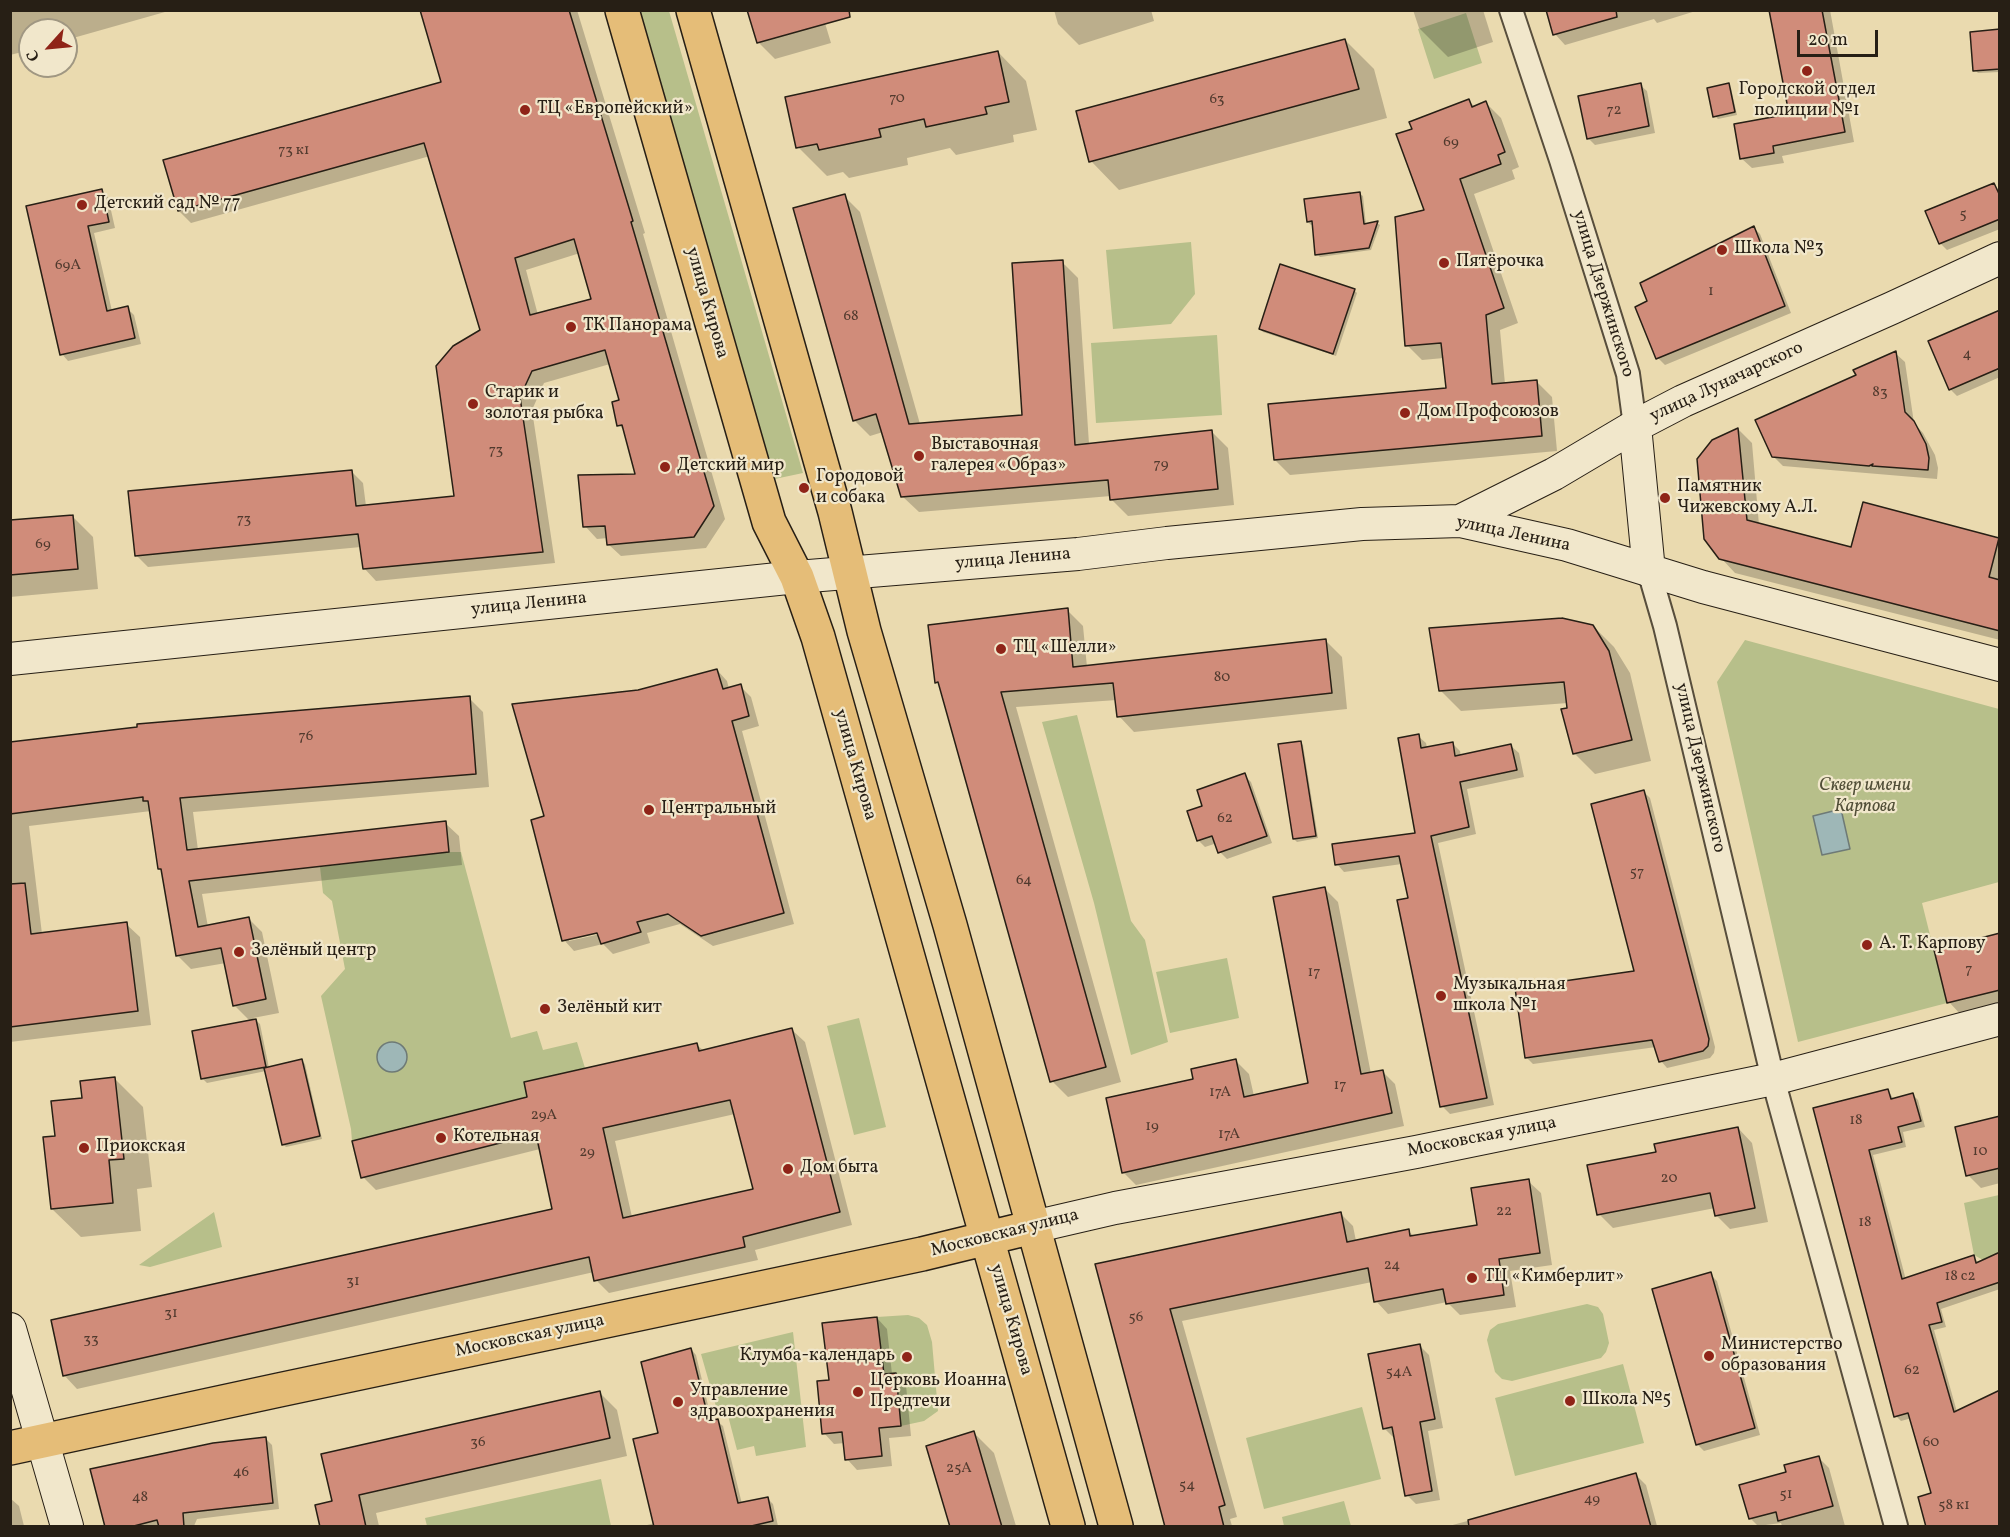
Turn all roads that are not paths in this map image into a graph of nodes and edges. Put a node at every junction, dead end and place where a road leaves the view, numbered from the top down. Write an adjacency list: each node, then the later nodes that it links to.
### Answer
1 (622, 10): 9 (main road, улица Кирова)
2 (693, 10): 8 (main road)
3 (1511, 10): 5 (street, улица Дзержинского)
4 (2000, 258): 5 (main road, улица Луначарского)
5 (1635, 426): 6 (main road, улица Луначарского); 7 (main road, улица Дзержинского)
6 (1460, 521): 7 (main road, улица Ленина); 8 (main road, улица Ленина)
7 (1649, 571): 11 (main road, улица Ленина); 13 (street, улица Дзержинского)
8 (849, 573): 9 (main road, улица Ленина); 14 (main road)
9 (797, 578): 10 (main road, улица Ленина); 15 (main road, улица Кирова)
10 (10, 659)
11 (2000, 665)
12 (2000, 1019): 13 (main road, Московская улица)
13 (1773, 1079): 14 (main road, Московская улица); 22 (street, улица Дзержинского)
14 (1033, 1227): 15 (main road, Московская улица); 21 (main road)
15 (987, 1238): 17 (main road, Московская улица); 20 (main road, улица Кирова)
16 (10, 1329): 17 (main road)
17 (44, 1441): 18 (main road, Московская улица); 19 (main road)
18 (10, 1448)
19 (67, 1527)
20 (1068, 1527)
21 (1116, 1527)
22 (1896, 1527)

